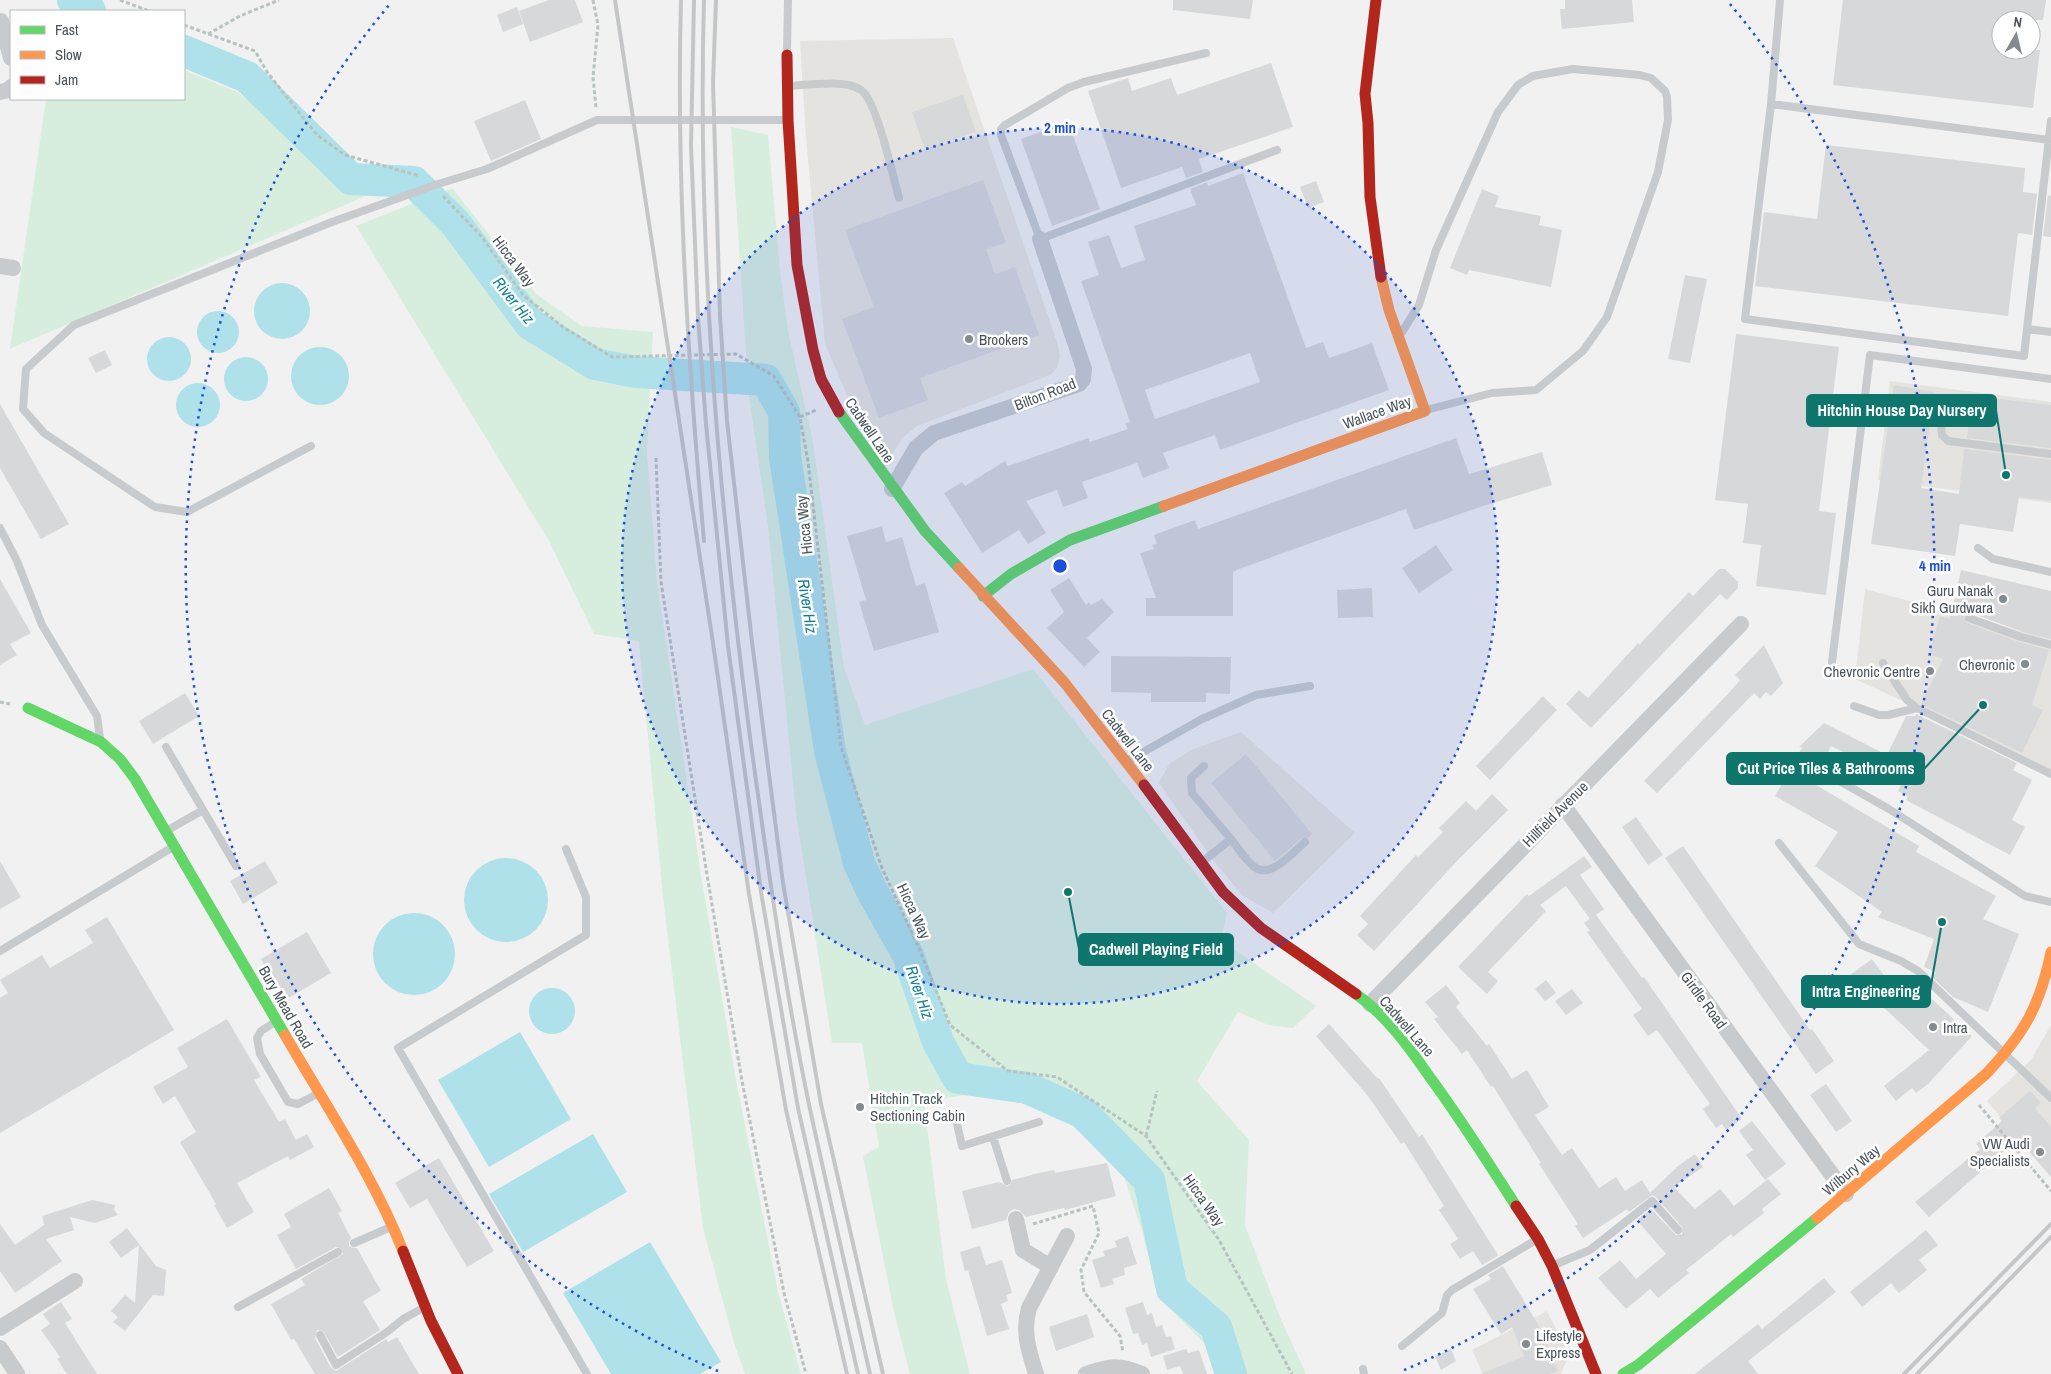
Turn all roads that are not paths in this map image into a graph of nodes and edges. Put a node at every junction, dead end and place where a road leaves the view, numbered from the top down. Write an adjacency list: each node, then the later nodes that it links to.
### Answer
1 (788, 0): 7 (lane)
2 (1376, 0): 18 (street, Wallace Way)
3 (1780, 0): 9 (lane)
4 (1, 21): 6 (street)
5 (1206, 53): 15 (lane)
6 (10, 54)
7 (787, 56): 8 (street, Cadwell Lane)
8 (787, 86): 10 (street, Cadwell Lane); 14 (lane)
9 (1771, 104): 12 (lane); 16 (lane)
10 (788, 120): 22 (lane); 24 (street, Cadwell Lane)
11 (2051, 121): 12 (lane)
12 (2049, 140): 16 (lane)
13 (1277, 150): 15 (lane)
14 (899, 198)
15 (1040, 239): 24 (street, Bilton Road)
16 (2027, 329): 17 (lane)
17 (2051, 332)
18 (1399, 337): 21 (street, Wallace Way); 21 (lane)
19 (2051, 379): 32 (lane)
20 (1939, 408): 23 (lane)
21 (1425, 411): 28 (street, Wallace Way)
22 (311, 446)
23 (2051, 454)
24 (892, 489): 28 (street, Cadwell Lane)
25 (0, 528): 38 (lane)
26 (1978, 548): 27 (lane)
27 (2051, 572)
28 (983, 596): 40 (street, Cadwell Lane)
29 (1969, 618): 31 (lane)
30 (1741, 624): 44 (street, Hillfield Avenue)
31 (2051, 645)
32 (1832, 662)
33 (1883, 663): 37 (lane)
34 (1310, 686): 40 (lane)
35 (1854, 706): 37 (lane)
36 (28, 708): 38 (street, Bury Mead Road)
37 (1917, 708): 43 (lane)
38 (101, 742): 46 (street, Bury Mead Road)
39 (166, 747): 45 (lane)
40 (1127, 761): 52 (street, Cadwell Lane)
41 (1204, 766): 47 (lane)
42 (1820, 770): 54 (lane)
43 (2051, 774)
44 (1563, 806): 57 (street, Hillfield Avenue); 66 (street, Girdle Road)
45 (203, 810): 46 (lane); 53 (lane)
46 (166, 831): 50 (street, Bury Mead Road)
47 (1231, 839): 48 (lane); 52 (lane)
48 (1305, 842)
49 (1778, 843): 59 (lane)
50 (175, 846): 55 (lane); 58 (street, Bury Mead Road)
51 (566, 848): 86 (lane)
52 (1200, 863): 57 (street, Cadwell Lane)
53 (236, 866)
54 (2051, 902)
55 (0, 951)
56 (2051, 952): 59 (street, Wilbury Way)
57 (1370, 1004): 71 (street, Cadwell Lane)
58 (277, 1021): 60 (street, Bury Mead Road); 60 (lane)
59 (2005, 1055): 61 (lane); 66 (street, Wilbury Way)
60 (320, 1093): 68 (street, Bury Mead Road)
61 (2051, 1098)
62 (955, 1114): 64 (lane)
63 (1039, 1122): 64 (lane)
64 (994, 1136): 65 (lane)
65 (1007, 1181)
66 (1846, 1194): 90 (street, Wilbury Way)
67 (1017, 1224): 75 (street)
68 (393, 1226): 72 (lane); 78 (street, Bury Mead Road)
69 (1678, 1230): 74 (lane)
70 (1067, 1236): 75 (street)
71 (1538, 1238): 74 (street, Cadwell Lane); 81 (lane)
72 (354, 1243)
73 (338, 1252): 77 (lane)
74 (1552, 1266): 89 (street, Cadwell Lane)
75 (1051, 1267): 87 (street)
76 (75, 1281): 79 (street)
77 (238, 1307)
78 (425, 1307): 80 (lane); 85 (street, Bury Mead Road)
79 (0, 1328)
80 (320, 1335)
81 (1402, 1346)
82 (0, 1348): 84 (street)
83 (1134, 1371): 88 (street)
84 (17, 1374)
85 (458, 1374)
86 (588, 1374)
87 (1036, 1374)
88 (1086, 1374)
89 (1596, 1374)
90 (1623, 1374)

